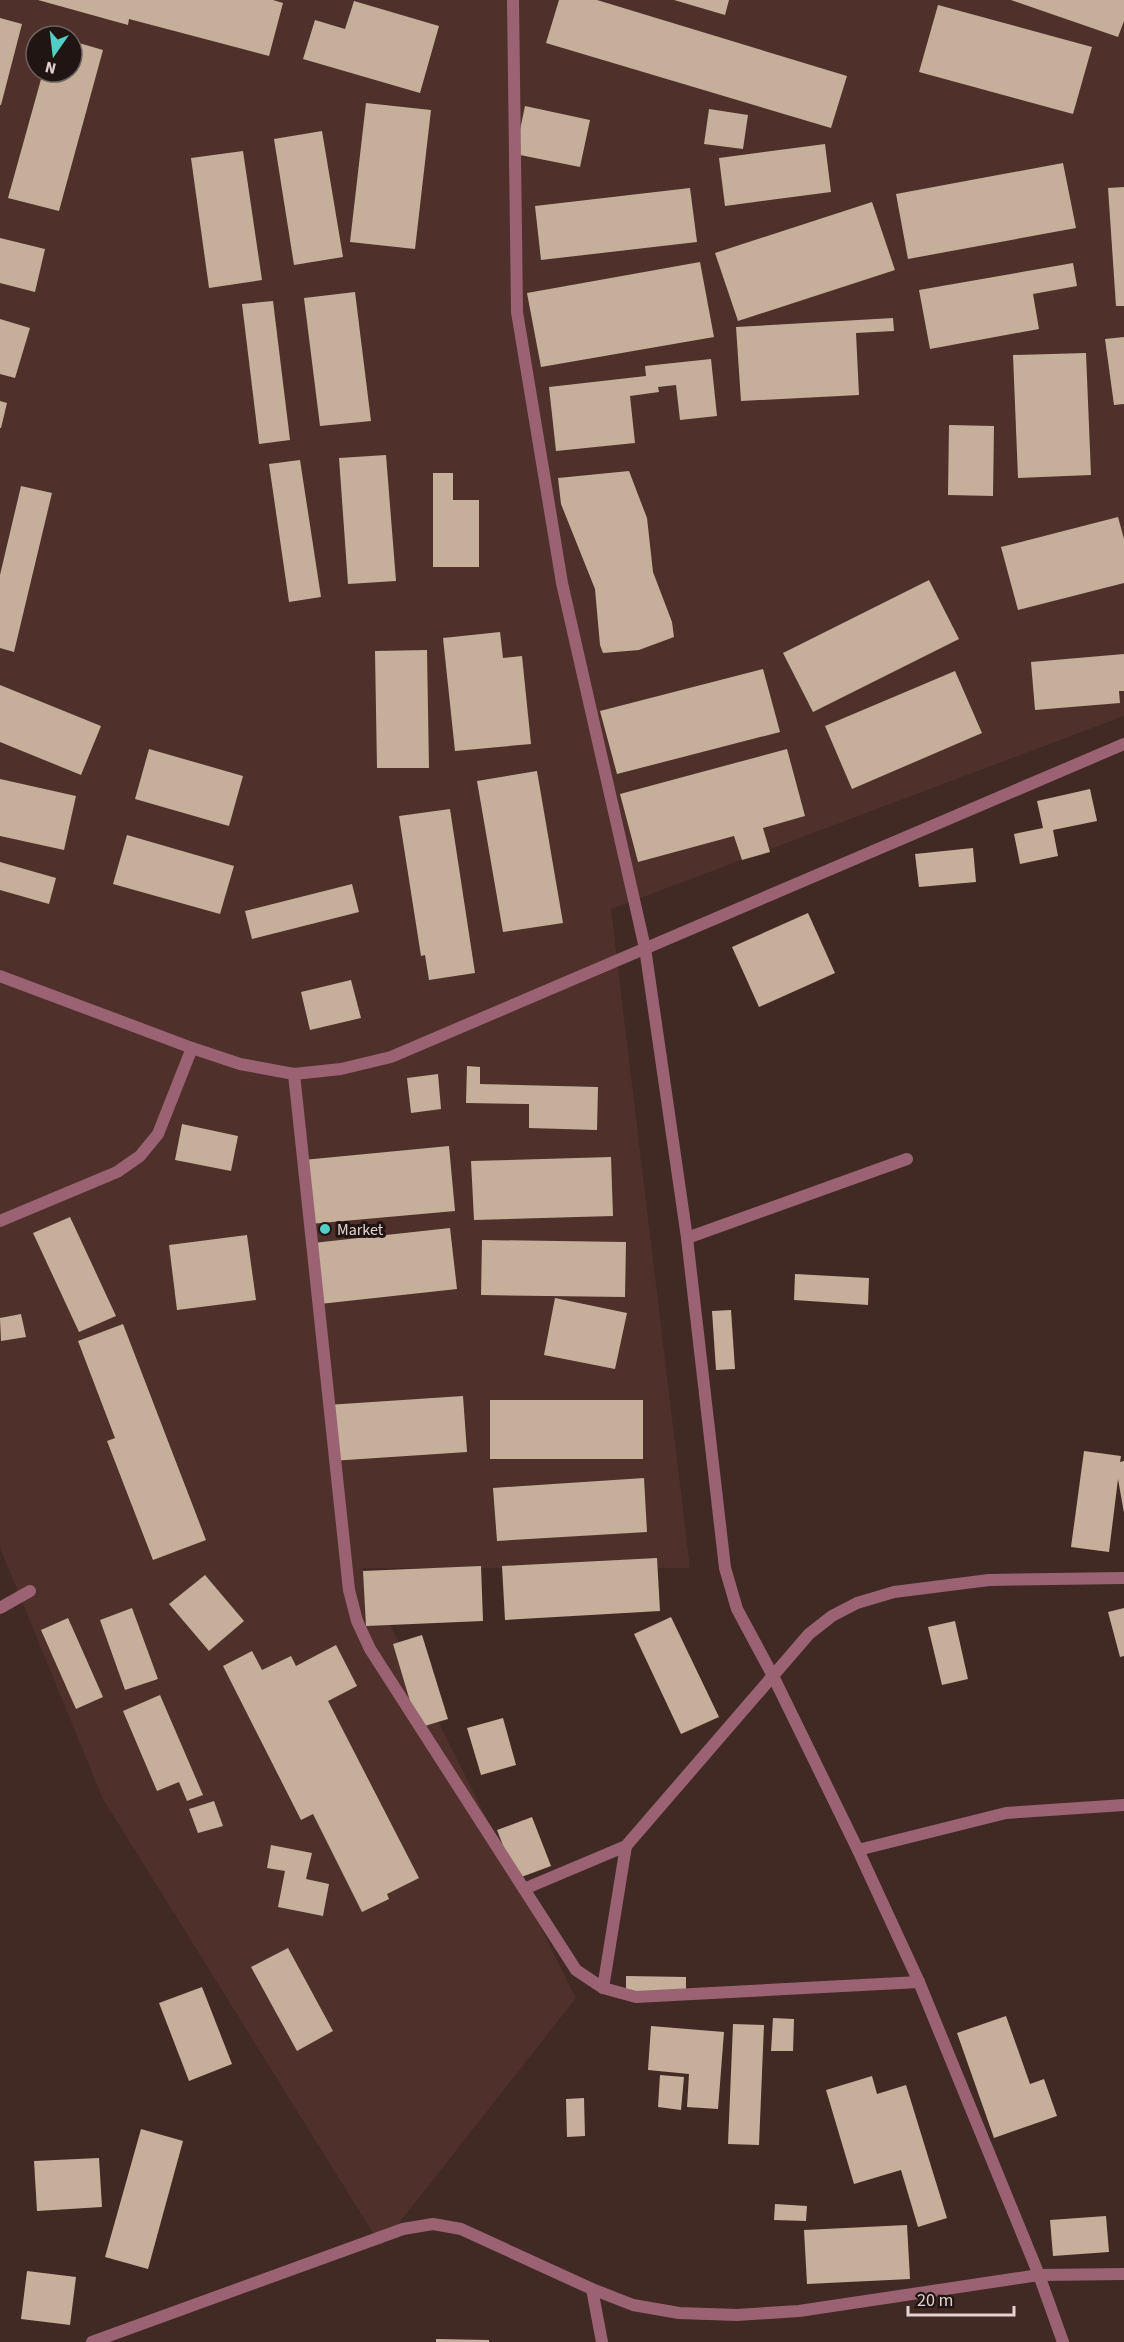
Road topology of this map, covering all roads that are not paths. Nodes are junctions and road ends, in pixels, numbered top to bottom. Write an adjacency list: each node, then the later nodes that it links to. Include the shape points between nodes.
1 (513, 0): 3 (street, via 517,312 562,583)
2 (1124, 744): 3 (street)
3 (645, 948): 6 (street, via 391,1057 340,1069); 9 (street)
4 (0, 976): 5 (street)
5 (192, 1048): 6 (street, via 240,1064); 8 (street, via 158,1134 140,1156 117,1172)
6 (294, 1074): 17 (street, via 350,1590 357,1621 370,1649)
7 (907, 1160): 9 (street)
8 (0, 1221)
9 (687, 1238): 13 (street, via 725,1568 737,1610)
10 (1124, 1578): 13 (street, via 989,1580 894,1592 857,1603 832,1616 808,1634)
11 (30, 1591): 12 (street)
12 (0, 1608)
13 (773, 1676): 15 (street); 16 (street)
14 (1124, 1804): 16 (street, via 1006,1813)
15 (626, 1846): 17 (street); 19 (street)
16 (858, 1850): 18 (street)
17 (524, 1889): 19 (street, via 576,1970)
18 (919, 1982): 19 (street, via 636,1997); 21 (street)
19 (603, 1988)
20 (1124, 2274): 21 (street)
21 (1039, 2275): 22 (street, via 799,2311 737,2315 679,2313 633,2305); 25 (street)
22 (592, 2289): 23 (street, via 492,2241 434,2224 403,2229); 24 (street)
23 (92, 2342)
24 (602, 2342)
25 (1063, 2342)

